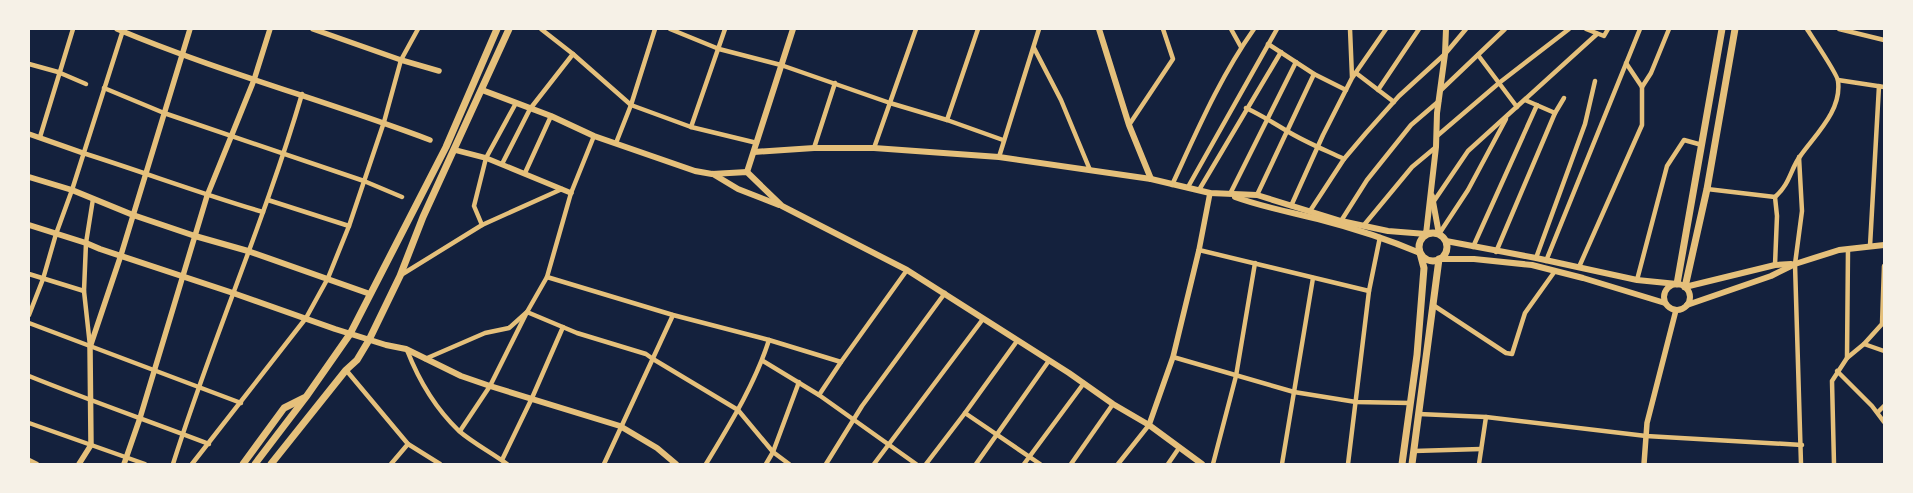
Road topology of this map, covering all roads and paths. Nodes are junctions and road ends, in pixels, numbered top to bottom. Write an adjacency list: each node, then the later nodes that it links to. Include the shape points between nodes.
1 (73, 29): 55 (street)
2 (121, 29): 45 (street); 67 (street)
3 (190, 29): 45 (street)
4 (270, 29): 59 (street)
5 (314, 29): 49 (street)
6 (418, 29): 49 (street)
7 (489, 29): 37 (street)
8 (509, 29): 68 (main road)
9 (541, 29): 46 (street)
10 (655, 29): 79 (street)
11 (670, 29): 43 (street)
12 (726, 29): 43 (street)
13 (793, 29): 53 (main road)
14 (916, 29): 78 (street)
15 (978, 29): 89 (street)
16 (1039, 29): 42 (street)
17 (1098, 29): 91 (main road)
18 (1163, 29): 91 (street, via 1173,59)
19 (1231, 29): 41 (street)
20 (1254, 29): 41 (street)
21 (1277, 29): 40 (street)
22 (1350, 29): 58 (street)
23 (1386, 29): 56 (street)
24 (1420, 29): 70 (street)
25 (1446, 29): 47 (main road)
26 (1466, 29): 47 (street)
27 (1506, 29): 48 (street)
28 (1568, 29): 63 (street)
29 (1586, 29): 38 (street)
30 (1608, 29): 38 (street, via 1604,36)
31 (1640, 29): 51 (street)
32 (1669, 29): 66 (street)
33 (1722, 29): 103 (main road)
34 (1734, 29): 128 (main road)
35 (1807, 29): 61 (street)
36 (1839, 29): 39 (street)
37 (497, 30): 192 (main road, via 446,147)
38 (1597, 34): 75 (street)
39 (1884, 40)
40 (1268, 44): 44 (street); 126 (street)
41 (1241, 47): 125 (street, via 1205,113)
42 (1034, 48): 100 (street); 117 (street, via 1061,100)
43 (719, 49): 53 (street); 92 (street)
44 (1281, 52): 50 (street); 82 (street)
45 (183, 53): 59 (street); 84 (street)
46 (573, 54): 79 (street); 83 (street)
47 (1445, 54): 71 (main road); 76 (street)
48 (1478, 55): 63 (street); 71 (street)
49 (402, 60): 54 (street); 90 (street)
50 (1296, 62): 57 (street); 88 (street)
51 (1626, 63): 66 (street); 170 (street)
52 (29, 64): 55 (street)
53 (781, 65): 62 (street); 102 (main road)
54 (439, 71)
55 (58, 72): 64 (street); 97 (street)
56 (1356, 73): 58 (street); 70 (street)
57 (1314, 74): 69 (street); 93 (street)
58 (1352, 78): 69 (street)
59 (254, 80): 72 (street); 98 (street)
60 (1595, 80): 168 (street, via 1585,124)
61 (1838, 80): 65 (street); 113 (street, via 1836,102 1828,119)
62 (835, 83): 78 (street); 106 (street)
63 (1499, 83): 81 (street); 96 (street)
64 (86, 84)
65 (1882, 86): 160 (street)
66 (1642, 87): 175 (street, via 1642,125)
67 (104, 88): 84 (street); 110 (street)
68 (482, 90): 77 (main road); 108 (main road)
69 (1346, 90): 104 (street)
70 (1378, 90): 76 (street)
71 (1441, 90): 74 (main road)
72 (302, 94): 90 (street); 111 (street)
73 (1564, 98): 85 (street)
74 (1440, 100): 96 (main road); 147 (street, via 1411,125 1366,180)
75 (1525, 100): 80 (street); 81 (street)
76 (1394, 102): 115 (street)
77 (516, 103): 83 (main road); 114 (street)
78 (890, 103): 89 (street); 107 (street)
79 (631, 105): 92 (street); 101 (street)
80 (1536, 105): 85 (street); 161 (street)
81 (1517, 107): 86 (street)
82 (1246, 108): 88 (street); 130 (street)
83 (530, 109): 87 (main road); 116 (street)
84 (164, 113): 98 (street); 119 (street)
85 (1556, 113): 165 (street)
86 (1509, 115): 141 (street, via 1468,151); 154 (street, via 1468,190)
87 (551, 116): 95 (main road); 120 (street)
88 (1268, 118): 93 (street); 134 (street)
89 (947, 120): 100 (street)
90 (384, 122): 99 (street); 124 (street)
91 (1129, 125): 123 (main road)
92 (691, 127): 102 (street)
93 (1287, 131): 104 (street); 135 (street)
94 (29, 134): 97 (street)
95 (594, 136): 101 (main road); 132 (street)
96 (1437, 136): 105 (main road)
97 (40, 137): 110 (street)
98 (231, 137): 111 (street); 136 (street)
99 (430, 140)
100 (1003, 140): 112 (street)
101 (616, 143): 121 (main road)
102 (757, 143): 109 (main road)
103 (1702, 146): 185 (street, via 1684,140 1667,166); 186 (main road)
104 (1318, 147): 115 (street); 143 (street)
105 (1436, 147): 131 (main road); 150 (street, via 1412,166)
106 (814, 148): 107 (main road); 109 (main road)
107 (874, 148): 112 (main road)
108 (455, 150): 114 (street); 180 (main road, via 423,217)
109 (754, 152): 118 (main road)
110 (83, 153): 119 (street); 129 (street)
111 (285, 154): 124 (street); 140 (street)
112 (999, 157): 117 (main road)
113 (1799, 157): 138 (street, via 1785,188); 172 (street, via 1802,211)
114 (486, 158): 116 (street); 149 (street, via 474,206)
115 (1344, 159): 144 (street)
116 (502, 164): 120 (street)
117 (1090, 170): 123 (main road)
118 (748, 172): 121 (main road); 142 (main road)
119 (146, 173): 136 (street); 146 (street)
120 (525, 173): 127 (street)
121 (712, 174): 142 (main road, via 738,189)
122 (29, 176): 129 (main road)
123 (1151, 179): 125 (main road)
124 (364, 181): 137 (street); 151 (street)
125 (1172, 185): 126 (main road)
126 (1188, 187): 130 (main road)
127 (562, 189): 132 (street); 149 (street)
128 (1707, 189): 138 (street); 187 (main road)
129 (72, 190): 139 (main road); 152 (street)
130 (1199, 190): 133 (main road)
131 (1431, 190): 141 (main road); 153 (main road)
132 (571, 193): 181 (street)
133 (1210, 193): 134 (main road); 163 (street)
134 (1230, 194): 135 (main road); 156 (main road, via 1248,202)
135 (1257, 195): 143 (main road)
136 (207, 196): 145 (street); 155 (street)
137 (402, 197)
138 (1775, 197): 173 (street)
139 (93, 199): 146 (main road); 158 (street)
140 (268, 200): 145 (street); 151 (street)
141 (1434, 201): 154 (main road)
142 (782, 206): 176 (main road)
143 (1291, 206): 144 (main road)
144 (1310, 211): 147 (main road)
145 (262, 212): 164 (street)
146 (133, 215): 155 (main road); 167 (street)
147 (1341, 221): 150 (main road)
148 (29, 225): 152 (main road)
149 (482, 225): 180 (street)
150 (1364, 225): 153 (main road)
151 (349, 226): 182 (street)
152 (56, 234): 158 (main road); 184 (street)
153 (1426, 234): 154 (main road); 166 (main road, via 1420,241)
154 (1439, 234): 157 (main road)
155 (195, 236): 164 (main road); 179 (street)
156 (1380, 237): 166 (main road); 189 (street)
157 (1446, 241): 161 (main road); 169 (main road, via 1445,253)
158 (86, 243): 167 (main road); 188 (street)
159 (1884, 245): 160 (main road)
160 (1870, 246): 162 (main road)
161 (1473, 247): 165 (main road)
162 (1848, 249): 172 (main road); 213 (street)
163 (1199, 250): 171 (street); 212 (street)
164 (248, 251): 182 (main road); 190 (street)
165 (1496, 252): 168 (main road)
166 (1420, 253): 169 (main road, via 1427,260); 235 (main road, via 1424,268)
167 (121, 256): 179 (main road); 209 (street)
168 (1536, 258): 170 (main road)
169 (1440, 259): 177 (main road, via 1532,265); 194 (main road)
170 (1546, 261): 175 (main road)
171 (1255, 263): 183 (street); 223 (street)
172 (1795, 264): 173 (main road); 195 (main road, via 1771,276); 256 (street)
173 (1775, 265): 187 (main road)
174 (1884, 266): 208 (street, via 1882,324)
175 (1579, 267): 185 (main road)
176 (907, 270): 191 (main road); 217 (street)
177 (1555, 272): 193 (main road); 194 (street, via 1524,313 1512,354 1506,354)
178 (29, 274): 184 (street)
179 (182, 276): 190 (main road); 219 (street)
180 (400, 276): 205 (main road)
181 (547, 277): 197 (street); 199 (street)
182 (328, 278): 192 (main road); 200 (street)
183 (1313, 278): 189 (street); 228 (street)
184 (43, 279): 188 (street); 198 (street)
185 (1637, 280): 186 (main road)
186 (1676, 284): 187 (main road); 193 (main road, via 1666,290)
187 (1685, 287): 195 (main road, via 1690,298)
188 (84, 290): 209 (street)
189 (1368, 291): 233 (street)
190 (233, 293): 200 (main road); 227 (street)
191 (945, 293): 201 (main road); 244 (street)
192 (370, 294): 204 (main road)
193 (1665, 303): 196 (main road)
194 (1433, 305): 241 (main road)
195 (1687, 305): 196 (main road)
196 (1676, 310): 252 (street)
197 (527, 312): 203 (street); 214 (street, via 508,328 485,333); 226 (street)
198 (29, 315)
199 (673, 315): 206 (street); 215 (street)
200 (306, 318): 204 (main road); 234 (street)
201 (983, 320): 207 (main road); 257 (street)
202 (29, 322): 209 (street)
203 (562, 326): 215 (street); 231 (street)
204 (350, 334): 205 (main road); 230 (main road)
205 (369, 340): 210 (main road); 220 (main road, via 357,360)
206 (769, 340): 216 (street); 217 (street)
207 (1017, 341): 218 (main road); 240 (street)
208 (1864, 344): 211 (street); 213 (street)
209 (90, 347): 219 (street); 232 (street)
210 (406, 349): 214 (main road); 249 (street, via 430,398)
211 (1884, 351)
212 (1173, 358): 223 (street); 247 (street)
213 (1847, 358): 221 (street)
214 (425, 359): 226 (main road)
215 (653, 359): 238 (street); 248 (street)
216 (762, 361): 224 (street); 238 (street)
217 (841, 362): 229 (street)
218 (1048, 362): 225 (main road); 251 (street)
219 (153, 370): 227 (street); 243 (street)
220 (346, 370): 254 (street); 273 (main road)
221 (1837, 371): 239 (street); 301 (street, via 1832,381)
222 (29, 376): 232 (street)
223 (1236, 376): 228 (street); 293 (street)
224 (799, 382): 229 (street); 261 (street)
225 (1084, 384): 236 (main road); 262 (street)
226 (490, 386): 231 (main road); 249 (street)
227 (200, 387): 234 (street); 250 (street)
228 (1294, 392): 233 (street); 294 (street)
229 (819, 395): 244 (street)
230 (306, 397): 271 (main road, via 284,408); 272 (main road)
231 (532, 398): 248 (main road); 264 (street)
232 (92, 402): 243 (street); 255 (street)
233 (1356, 402): 235 (street); 295 (street)
234 (241, 403): 253 (street)
235 (1410, 403): 296 (main road)
236 (1112, 404): 247 (main road); 289 (street)
237 (1884, 406): 239 (street)
238 (738, 410): 261 (street); 279 (street)
239 (1878, 412): 245 (street)
240 (966, 413): 251 (street); 285 (street)
241 (1419, 414): 242 (street); 260 (main road)
242 (1486, 417): 252 (street); 259 (street)
243 (140, 418): 250 (street); 265 (street)
244 (853, 421): 257 (street); 282 (street)
245 (1884, 422)
246 (29, 423): 255 (street)
247 (1150, 425): 258 (main road); 290 (street)
248 (620, 426): 277 (street); 278 (main road)
249 (460, 431): 264 (street)
250 (183, 434): 253 (street); 269 (street)
251 (997, 435): 262 (street); 286 (street)
252 (1646, 436): 256 (street); 299 (street)
253 (209, 444): 270 (street)
254 (408, 444): 274 (street); 275 (street)
255 (91, 445): 265 (street); 267 (street)
256 (1802, 445): 300 (street)
257 (888, 446): 283 (street); 284 (street)
258 (1179, 448): 291 (street); 292 (main road)
259 (1480, 450): 260 (street); 298 (street)
260 (1414, 451): 297 (main road)
261 (773, 452): 280 (street); 281 (street)
262 (1030, 457): 287 (street); 288 (street)
263 (29, 460): 266 (street)
264 (502, 460): 276 (street)
265 (125, 462): 268 (street)
266 (37, 464)
267 (79, 464)
268 (145, 464)
269 (174, 464)
270 (192, 464)
271 (243, 464)
272 (255, 464)
273 (270, 464)
274 (391, 464)
275 (440, 464)
276 (507, 464)
277 (604, 464)
278 (676, 464)
279 (706, 464)
280 (766, 464)
281 (788, 464)
282 (826, 464)
283 (874, 464)
284 (916, 464)
285 (926, 464)
286 (976, 464)
287 (1024, 464)
288 (1040, 464)
289 (1071, 464)
290 (1118, 464)
291 (1168, 464)
292 (1202, 464)
293 (1214, 464)
294 (1282, 464)
295 (1348, 464)
296 (1402, 464)
297 (1412, 464)
298 (1479, 464)
299 (1644, 464)
300 (1801, 464)
301 (1834, 464)

